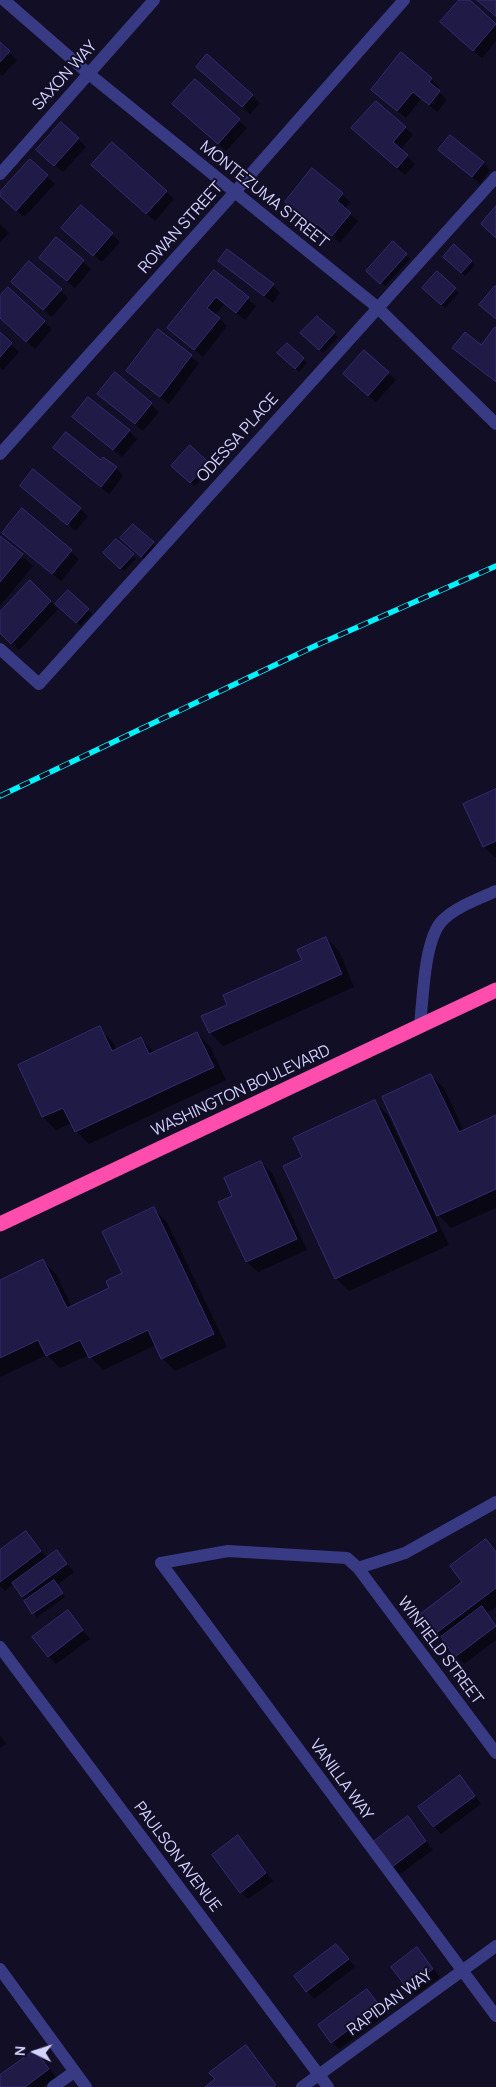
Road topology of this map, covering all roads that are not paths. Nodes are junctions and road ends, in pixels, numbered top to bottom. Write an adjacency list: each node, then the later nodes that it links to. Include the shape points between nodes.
1 (4, 0): 4 (street, MONTEZUMA STREET)
2 (154, 0): 4 (street, SAXON WAY)
3 (404, 0): 7 (street, ROWAN STREET)
4 (89, 74): 5 (street, SAXON WAY); 7 (street, MONTEZUMA STREET)
5 (0, 174)
6 (496, 177): 8 (street, ODESSA PLACE)
7 (234, 193): 8 (street, MONTEZUMA STREET); 10 (street, ROWAN STREET)
8 (377, 307): 9 (street, MONTEZUMA STREET); 11 (street, ODESSA PLACE, via 39,684)
9 (496, 424)
10 (0, 454)
11 (0, 649)
12 (496, 891): 14 (street, via 442,921 429,944)
13 (496, 990): 14 (highway, WASHINGTON BOULEVARD)
14 (420, 1026): 15 (highway, WASHINGTON BOULEVARD)
15 (0, 1224)
16 (496, 1502): 17 (street, via 405,1553)
17 (358, 1568): 19 (street, WINFIELD STREET); 22 (street, VANILLA WAY, via 347,1558 228,1551 161,1563)
18 (0, 1647): 25 (street, PAULSON AVENUE)
19 (496, 1753)
20 (496, 1946): 22 (street, RAPIDAN WAY)
21 (0, 1969): 24 (street)
22 (462, 1971): 23 (street, VANILLA WAY); 25 (street, RAPIDAN WAY)
23 (496, 2016)
24 (74, 2072): 26 (street); 27 (street)
25 (318, 2075): 28 (street, RAPIDAN WAY); 29 (street, PAULSON AVENUE)
26 (53, 2087)
27 (86, 2087)
28 (302, 2087)
29 (328, 2087)

